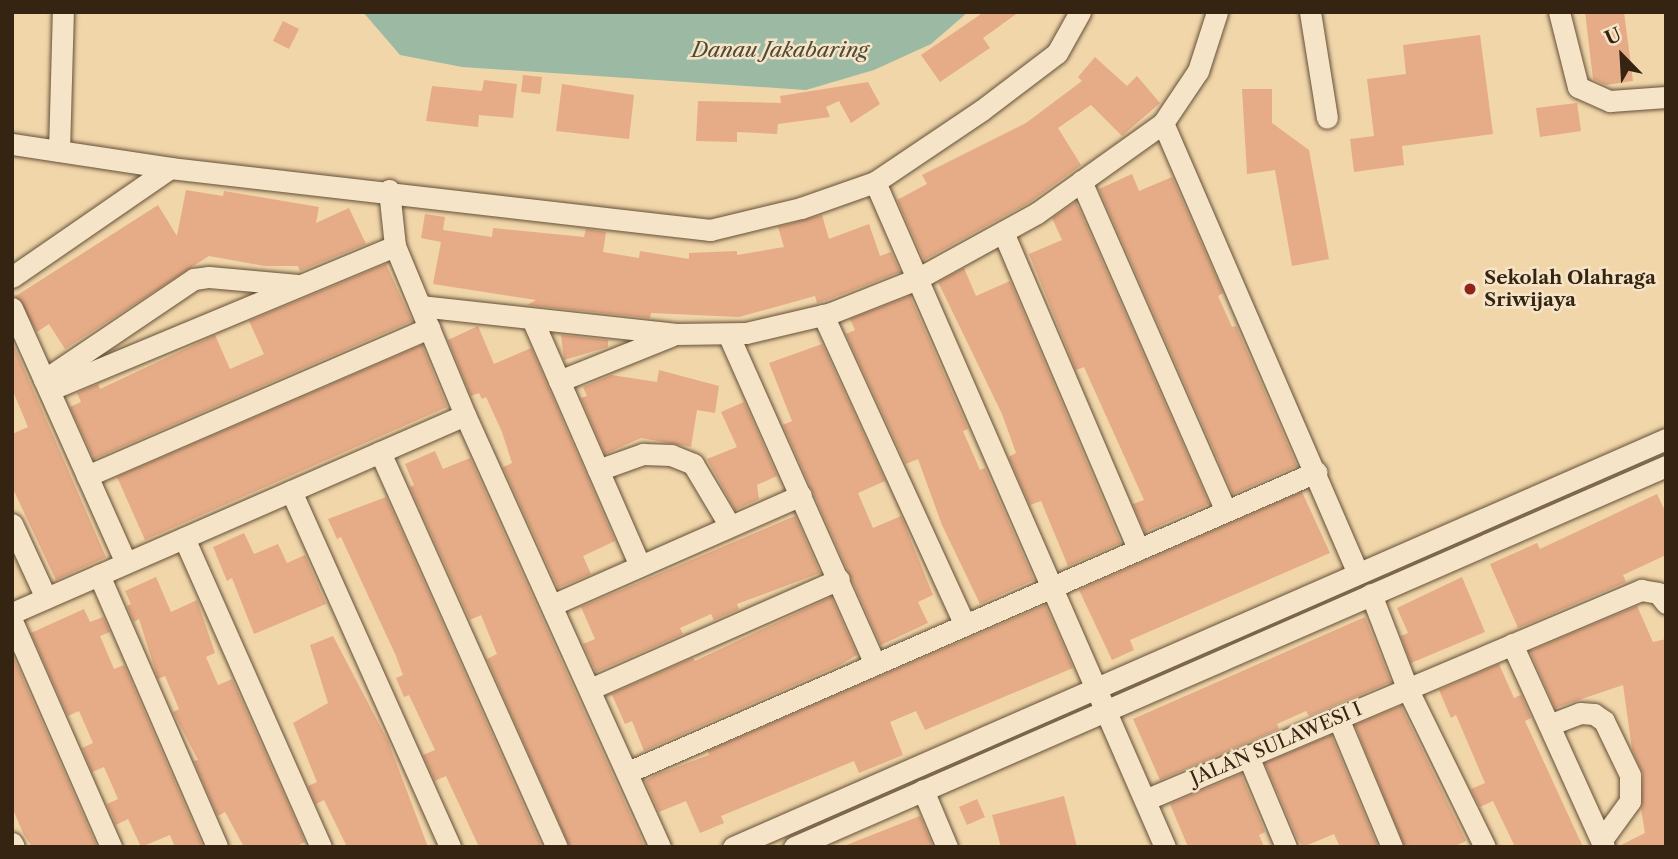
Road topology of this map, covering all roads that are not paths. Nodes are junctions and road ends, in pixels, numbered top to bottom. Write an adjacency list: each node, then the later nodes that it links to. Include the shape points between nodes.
1 (63, 12): 10 (street)
2 (1080, 12): 13 (street, via 1057,52 982,110)
3 (1217, 12): 8 (street, via 1198,71)
4 (1310, 12): 7 (street)
5 (1559, 12): 6 (street, via 1578,87 1611,101)
6 (1666, 97)
7 (1327, 118)
8 (1163, 123): 12 (street); 34 (street)
9 (12, 144): 10 (street)
10 (59, 151): 11 (street)
11 (170, 168): 14 (street); 17 (street)
12 (1081, 181): 15 (street); 38 (street)
13 (875, 182): 14 (street, via 801,208 710,230); 18 (street)
14 (389, 190): 16 (street)
15 (1003, 232): 18 (street); 42 (street)
16 (395, 246): 19 (street); 20 (street)
17 (12, 276)
18 (917, 279): 22 (street); 48 (street)
19 (303, 285): 28 (street); 28 (street, via 209,276 194,279)
20 (420, 306): 23 (street); 24 (street)
21 (12, 308): 28 (street)
22 (822, 315): 26 (street); 55 (street)
23 (533, 321): 25 (street); 27 (street)
24 (429, 328): 29 (street); 35 (street)
25 (676, 334): 26 (street); 27 (street)
26 (728, 334): 37 (street)
27 (559, 381): 33 (street)
28 (47, 385): 35 (street)
29 (465, 415): 31 (street); 52 (street)
30 (1666, 439): 45 (street)
31 (380, 452): 36 (street); 73 (street)
32 (1666, 466): 49 (street)
33 (598, 470): 40 (street, via 643,454 671,455 693,464); 44 (street)
34 (1316, 472): 38 (street); 45 (street)
35 (87, 476): 43 (street)
36 (291, 491): 41 (street); 72 (street)
37 (800, 495): 40 (street); 47 (street)
38 (1226, 511): 42 (street)
39 (12, 524): 50 (street)
40 (730, 526): 44 (street)
41 (184, 538): 43 (street); 71 (street)
42 (1138, 549): 48 (street)
43 (126, 563): 46 (street)
44 (640, 566): 52 (street)
45 (1358, 573): 60 (street)
46 (99, 575): 50 (street); 70 (street)
47 (839, 579): 57 (street); 59 (street)
48 (1051, 586): 55 (street); 60 (street)
49 (1371, 594): 58 (street); 61 (street)
50 (46, 598): 53 (street)
51 (1666, 603): 56 (street, JALAN SULAWESI I, via 1658,593 1641,590)
52 (552, 606): 59 (street)
53 (12, 613)
54 (12, 621): 69 (street)
55 (965, 625): 57 (street)
56 (1512, 644): 58 (street, JALAN SULAWESI I); 63 (street)
57 (875, 664): 65 (street)
58 (1407, 688): 62 (street, JALAN SULAWESI I); 81 (street)
59 (590, 689): 65 (street)
60 (1094, 690): 61 (street); 75 (street)
61 (1107, 712): 66 (street); 67 (street)
62 (1338, 718): 64 (street, JALAN SULAWESI I); 80 (street)
63 (1549, 725): 68 (street); 68 (street, via 1580,713 1594,714 1604,721 1630,775 1630,801)
64 (1248, 756): 67 (street, JALAN SULAWESI I); 79 (street)
65 (628, 772): 74 (street)
66 (923, 790): 76 (street); 77 (street)
67 (1145, 800): 78 (street)
68 (1603, 844)
69 (111, 847)
70 (217, 847)
71 (321, 847)
72 (450, 847)
73 (557, 847)
74 (660, 847)
75 (733, 847)
76 (794, 847)
77 (947, 847)
78 (1165, 847)
79 (1286, 847)
80 (1392, 847)
81 (1485, 847)

